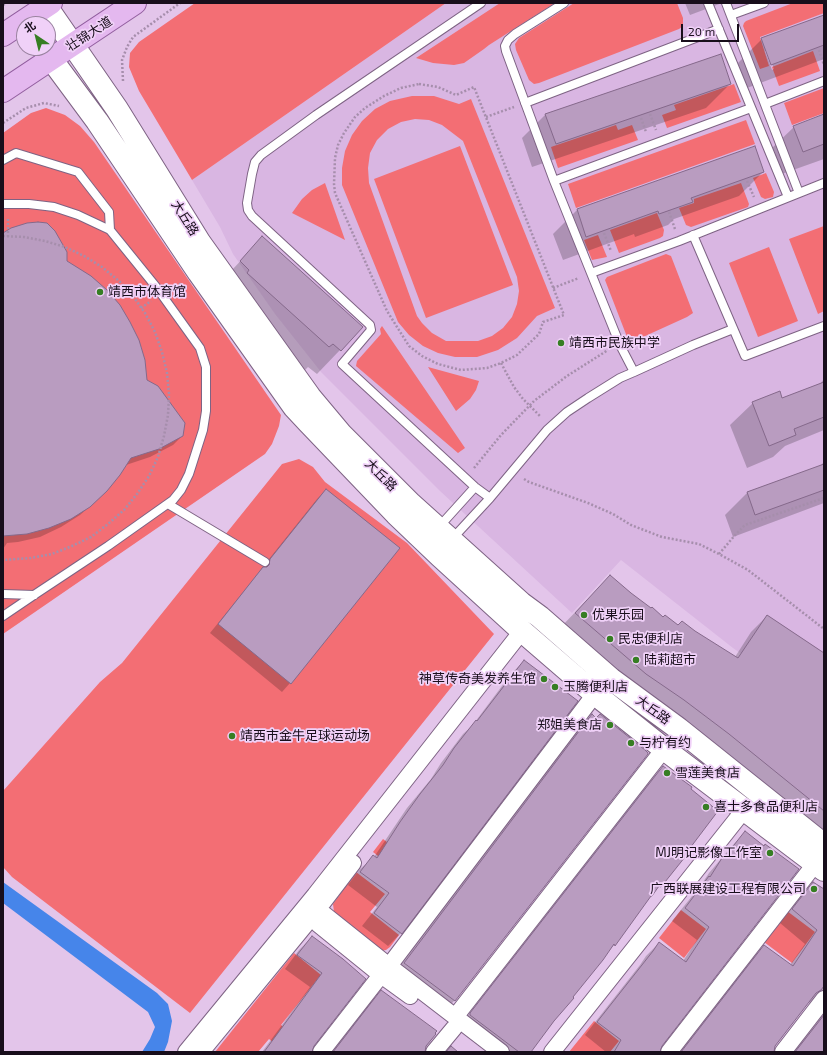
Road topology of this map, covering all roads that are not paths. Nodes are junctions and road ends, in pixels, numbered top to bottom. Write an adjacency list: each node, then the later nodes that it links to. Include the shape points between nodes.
1 (135, 3): 13 (main road, 壮锦大道)
2 (481, 3): 34 (lane, via 261,155 255,162 247,203 252,216 370,325 371,330 342,364)
3 (564, 3): 19 (lane, via 508,40 505,46)
4 (708, 3): 11 (lane)
5 (726, 3): 8 (lane)
6 (764, 3): 8 (lane)
7 (49, 4): 9 (main road); 13 (main road, 大丘路)
8 (731, 15): 20 (lane)
9 (33, 16)
10 (16, 28): 12 (main road)
11 (719, 29): 19 (lane); 21 (lane)
12 (3, 35)
13 (73, 45): 14 (main road, 壮锦大道); 37 (main road, 大丘路, via 117,108 200,243 310,397 341,434)
14 (56, 50)
15 (43, 56): 18 (main road, 壮锦大道)
16 (48, 56): 42 (main road, 大丘路, via 97,121 199,273 294,407 396,514)
17 (824, 81): 20 (lane)
18 (3, 91)
19 (524, 103): 23 (lane)
20 (765, 104): 25 (lane)
21 (751, 108): 23 (lane); 26 (lane)
22 (3, 160): 28 (lane, via 16,153 78,172 109,212)
23 (554, 181): 30 (lane)
24 (824, 183): 25 (lane)
25 (799, 193): 26 (lane)
26 (788, 197): 29 (lane)
27 (6, 204): 28 (lane, via 54,207)
28 (110, 230): 36 (lane, via 158,288 200,348 206,367 206,411 203,430 189,474 181,490)
29 (693, 235): 30 (lane); 32 (lane)
30 (591, 273): 33 (lane, via 620,345)
31 (824, 326): 32 (lane, via 745,356)
32 (733, 329): 33 (lane)
33 (634, 372): 35 (lane, via 620,378 567,412 547,430)
34 (475, 487): 35 (lane); 37 (lane)
35 (490, 498): 37 (lane)
36 (168, 504): 38 (lane); 40 (lane)
37 (445, 534): 46 (main road, 大丘路, via 611,679 679,729)
38 (265, 562)
39 (3, 594): 40 (lane)
40 (34, 595): 41 (lane)
41 (3, 616)
42 (526, 634): 43 (main road, 大丘路); 47 (street)
43 (595, 694): 44 (main road, 大丘路); 48 (street)
44 (664, 749): 45 (main road, 大丘路); 50 (street)
45 (744, 810): 46 (main road, 大丘路); 57 (street)
46 (821, 860): 58 (street)
47 (309, 910): 48 (street); 51 (street); 52 (street)
48 (385, 971): 50 (street); 53 (street)
49 (824, 999): 59 (street)
50 (455, 1023): 54 (street); 55 (street); 56 (street)
51 (186, 1052)
52 (201, 1052)
53 (321, 1052)
54 (434, 1052)
55 (487, 1052)
56 (501, 1052)
57 (552, 1052)
58 (669, 1052)
59 (783, 1052)

